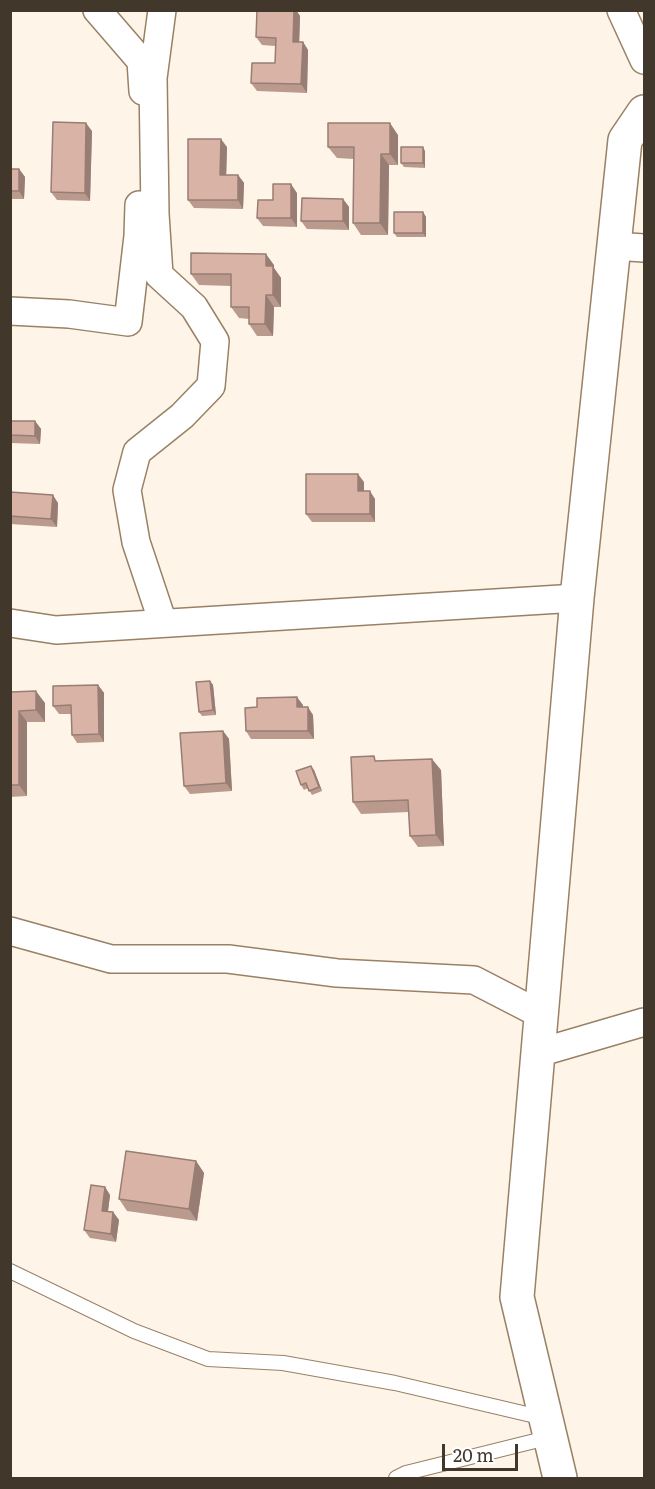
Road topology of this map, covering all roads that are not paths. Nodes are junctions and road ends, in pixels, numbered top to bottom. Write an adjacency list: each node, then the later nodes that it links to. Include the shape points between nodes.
1 (97, 10): 7 (street, via 141,61 144,104 138,236 128,322)
2 (162, 10): 10 (street, via 153,78 154,214 159,275 194,307 215,340 211,386 182,416 137,452 127,490 136,543)
3 (621, 10): 4 (street)
4 (645, 60)
5 (645, 111): 6 (street, via 625,140)
6 (629, 247): 8 (street)
7 (10, 311)
8 (577, 598): 10 (street); 12 (street)
9 (10, 623): 10 (street, via 56,630)
10 (163, 623)
11 (10, 931): 12 (street, via 111,959 228,958 337,973 474,980)
12 (540, 1014): 14 (street)
13 (645, 1022): 14 (street)
14 (538, 1053): 16 (street, via 517,1297)
15 (10, 1270): 16 (lane, via 134,1331 208,1359 283,1363 395,1383)
16 (548, 1428): 17 (lane); 18 (street)
17 (396, 1479)
18 (560, 1479)

